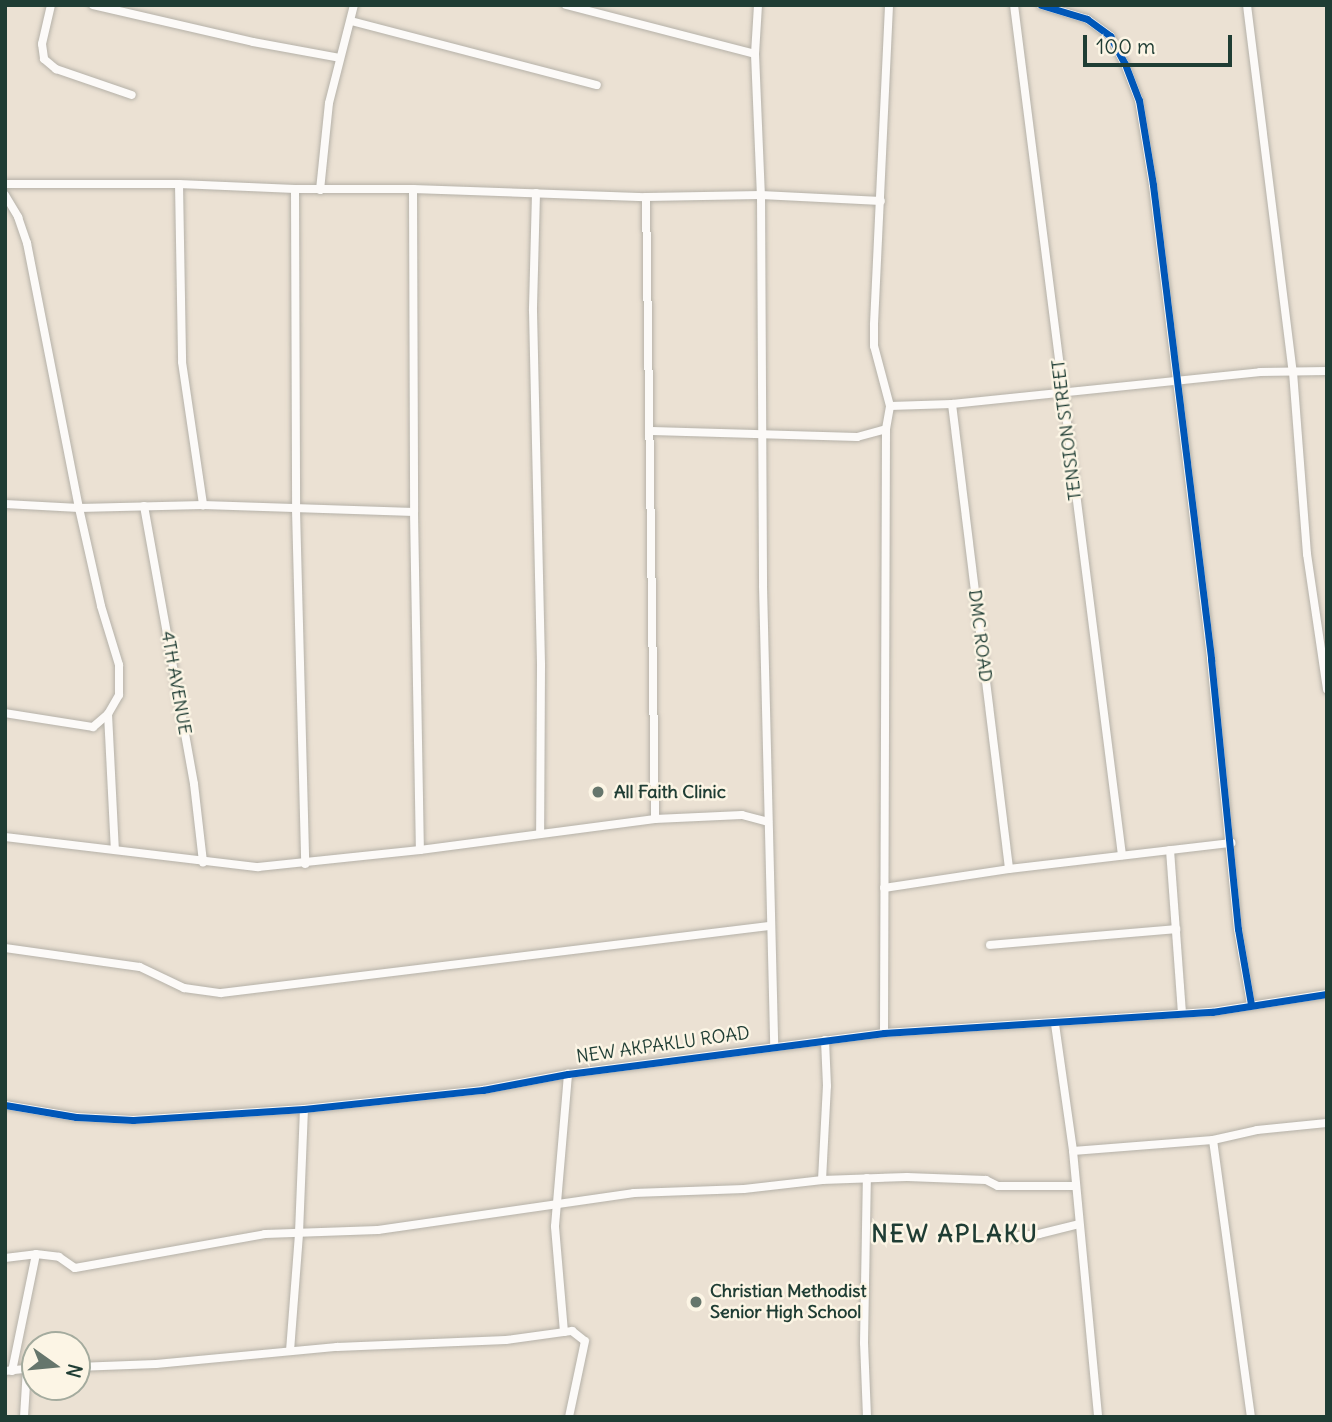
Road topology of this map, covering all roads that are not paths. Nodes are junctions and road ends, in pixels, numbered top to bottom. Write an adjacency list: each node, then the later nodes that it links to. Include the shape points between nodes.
1 (51, 5): 14 (street, via 42,44 44,59 57,69)
2 (93, 5): 12 (street, via 253,43)
3 (354, 5): 10 (street)
4 (566, 5): 11 (street)
5 (758, 5): 11 (street)
6 (889, 5): 24 (street)
7 (1014, 5): 28 (street, TENSION STREET)
8 (1041, 5): 27 (street, via 1087,19 1110,36 1139,100)
9 (1247, 5): 26 (street)
10 (351, 21): 12 (street); 13 (street)
11 (755, 54): 22 (street)
12 (340, 58): 18 (street, via 329,103)
13 (597, 85)
14 (132, 95)
15 (5, 184): 16 (street)
16 (179, 184): 17 (street); 35 (street, via 182,362)
17 (295, 190): 18 (street); 38 (street)
18 (320, 190): 19 (street)
19 (413, 190): 20 (street); 39 (street)
20 (536, 192): 23 (street); 45 (street, via 533,311)
21 (5, 195): 37 (street, via 27,243)
22 (761, 195): 23 (street); 24 (street); 33 (street)
23 (646, 197): 32 (street)
24 (881, 201): 30 (street, via 874,346)
25 (1327, 371): 26 (street)
26 (1293, 372): 27 (street); 40 (street, via 1307,554)
27 (1177, 381): 28 (street); 47 (street)
28 (1063, 390): 29 (street); 51 (street, TENSION STREET)
29 (952, 404): 30 (street); 54 (street, DMC ROAD)
30 (890, 406): 31 (street)
31 (886, 429): 33 (street, via 857,437); 55 (street)
32 (652, 432): 33 (street); 43 (street)
33 (761, 433): 44 (street)
34 (5, 504): 37 (street)
35 (203, 505): 36 (street); 38 (street)
36 (144, 506): 37 (street); 52 (street, 4TH AVENUE, via 194,784)
37 (79, 508): 42 (street, via 119,665 119,695)
38 (296, 510): 39 (street); 53 (street)
39 (414, 512): 49 (street)
40 (1327, 690)
41 (5, 713): 42 (street, via 93,727)
42 (108, 714): 48 (street)
43 (654, 819): 44 (street, via 742,815); 45 (street)
44 (768, 822): 56 (street)
45 (540, 833): 49 (street)
46 (5, 836): 48 (street)
47 (1231, 843): 50 (street); 61 (street, via 1238,929)
48 (115, 850): 52 (street)
49 (420, 850): 53 (street)
50 (1170, 850): 51 (street); 57 (street)
51 (1122, 855): 54 (street)
52 (203, 862): 53 (street, via 258,867)
53 (305, 864)
54 (1009, 869): 55 (street)
55 (884, 888): 64 (street)
56 (769, 926): 59 (street, via 221,993 184,988 140,967); 66 (street)
57 (1176, 929): 58 (street); 62 (street)
58 (990, 945)
59 (5, 948)
60 (1327, 994): 61 (street, NEW AKPAKLU ROAD)
61 (1251, 1004): 62 (street, NEW AKPAKLU ROAD)
62 (1182, 1014): 63 (street, NEW AKPAKLU ROAD)
63 (1055, 1024): 64 (street, NEW AKPAKLU ROAD); 72 (street)
64 (884, 1033): 65 (street, NEW AKPAKLU ROAD)
65 (825, 1040): 66 (street, NEW AKPAKLU ROAD); 74 (street)
66 (774, 1046): 67 (street, NEW AKPAKLU ROAD)
67 (568, 1074): 69 (street, NEW AKPAKLU ROAD, via 483,1090); 76 (street)
68 (5, 1105): 69 (street, NEW AKPAKLU ROAD, via 133,1120)
69 (304, 1109): 78 (street)
70 (1327, 1123): 71 (street)
71 (1213, 1140): 72 (street); 89 (street)
72 (1073, 1151): 75 (street)
73 (867, 1178): 74 (street); 75 (street); 87 (street)
74 (822, 1180): 76 (street, via 744,1189 634,1193)
75 (1075, 1186): 77 (street)
76 (559, 1205): 78 (street, via 427,1225); 82 (street, via 555,1226)
77 (1079, 1224): 79 (street); 88 (street)
78 (299, 1233): 80 (street, via 265,1234 75,1268 59,1257); 83 (street)
79 (1007, 1237)
80 (36, 1254): 81 (street); 85 (street)
81 (5, 1258)
82 (564, 1332): 83 (street, via 506,1340); 86 (street, via 572,1331 585,1341)
83 (290, 1351): 84 (street)
84 (91, 1366)
85 (9, 1371)
86 (569, 1417)
87 (867, 1417)
88 (1098, 1417)
89 (1251, 1417)

